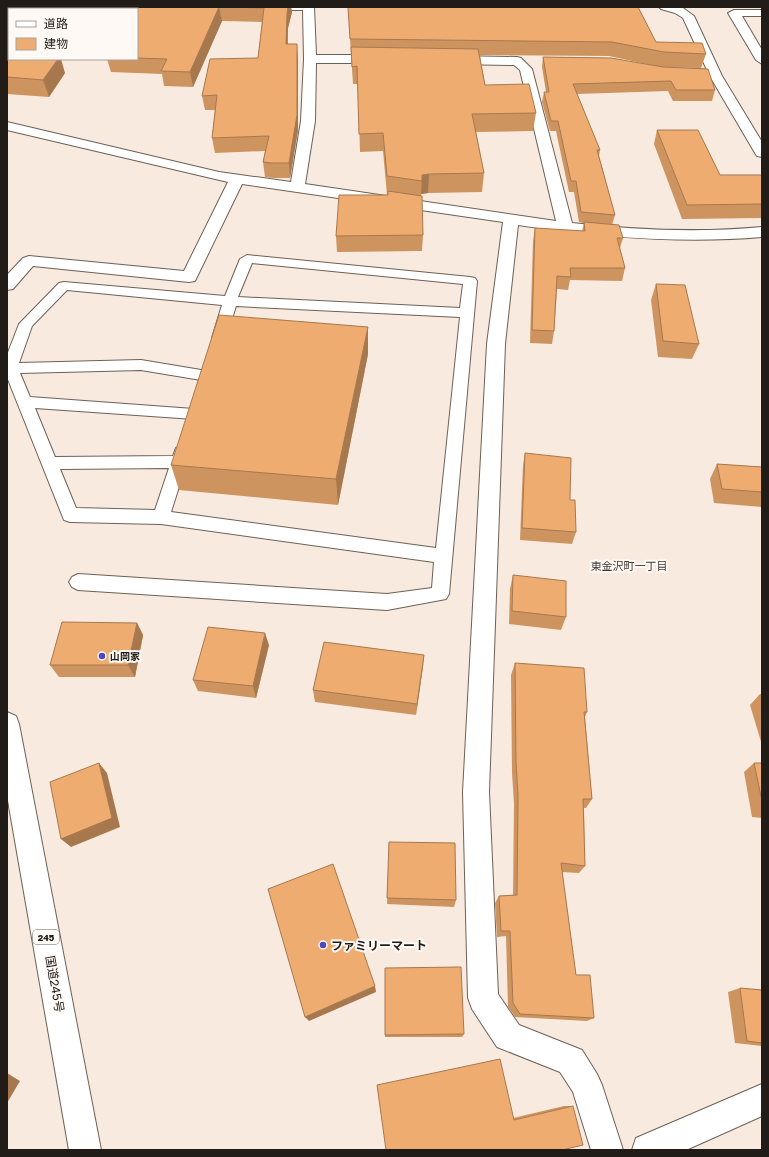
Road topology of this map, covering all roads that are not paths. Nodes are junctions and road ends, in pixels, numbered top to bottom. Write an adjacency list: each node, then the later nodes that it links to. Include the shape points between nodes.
1 (244, 7): 2 (main road)
2 (308, 7): 3 (main road); 7 (main road)
3 (311, 7)
4 (665, 7): 13 (main road, via 679,10 688,16)
5 (762, 13): 9 (main road, via 734,13)
6 (393, 59): 7 (main road)
7 (310, 60): 17 (main road, via 308,121)
8 (439, 60): 10 (main road)
9 (762, 60)
10 (517, 61): 11 (main road); 19 (main road, via 526,69)
11 (538, 61)
12 (668, 73): 13 (main road)
13 (715, 74): 15 (main road)
14 (7, 126): 16 (main road)
15 (762, 154)
16 (237, 179): 17 (main road); 21 (main road, via 189,277 29,261)
17 (297, 188): 18 (main road)
18 (511, 219): 19 (main road); 35 (main road, via 496,344 476,792 483,998 508,1036 571,1062 586,1085)
19 (565, 227): 20 (main road, via 610,232 724,235)
20 (762, 232)
21 (7, 285)
22 (230, 302): 23 (lane); 23 (lane, via 247,259 470,281); 24 (lane, via 64,286 26,324); 25 (lane)
23 (468, 313): 30 (lane)
24 (8, 367): 25 (lane, via 141,365); 26 (lane)
25 (201, 395): 26 (lane); 27 (lane)
26 (24, 402): 28 (lane)
27 (179, 462): 28 (lane); 29 (lane)
28 (49, 463): 29 (lane, via 70,515)
29 (161, 516): 30 (lane)
30 (443, 556): 31 (lane, via 440,594 387,602)
31 (78, 582)
32 (7, 724): 34 (main road, 国道245号 / 245)
33 (762, 1100): 36 (main road)
34 (85, 1150)
35 (607, 1150)
36 (648, 1150)

